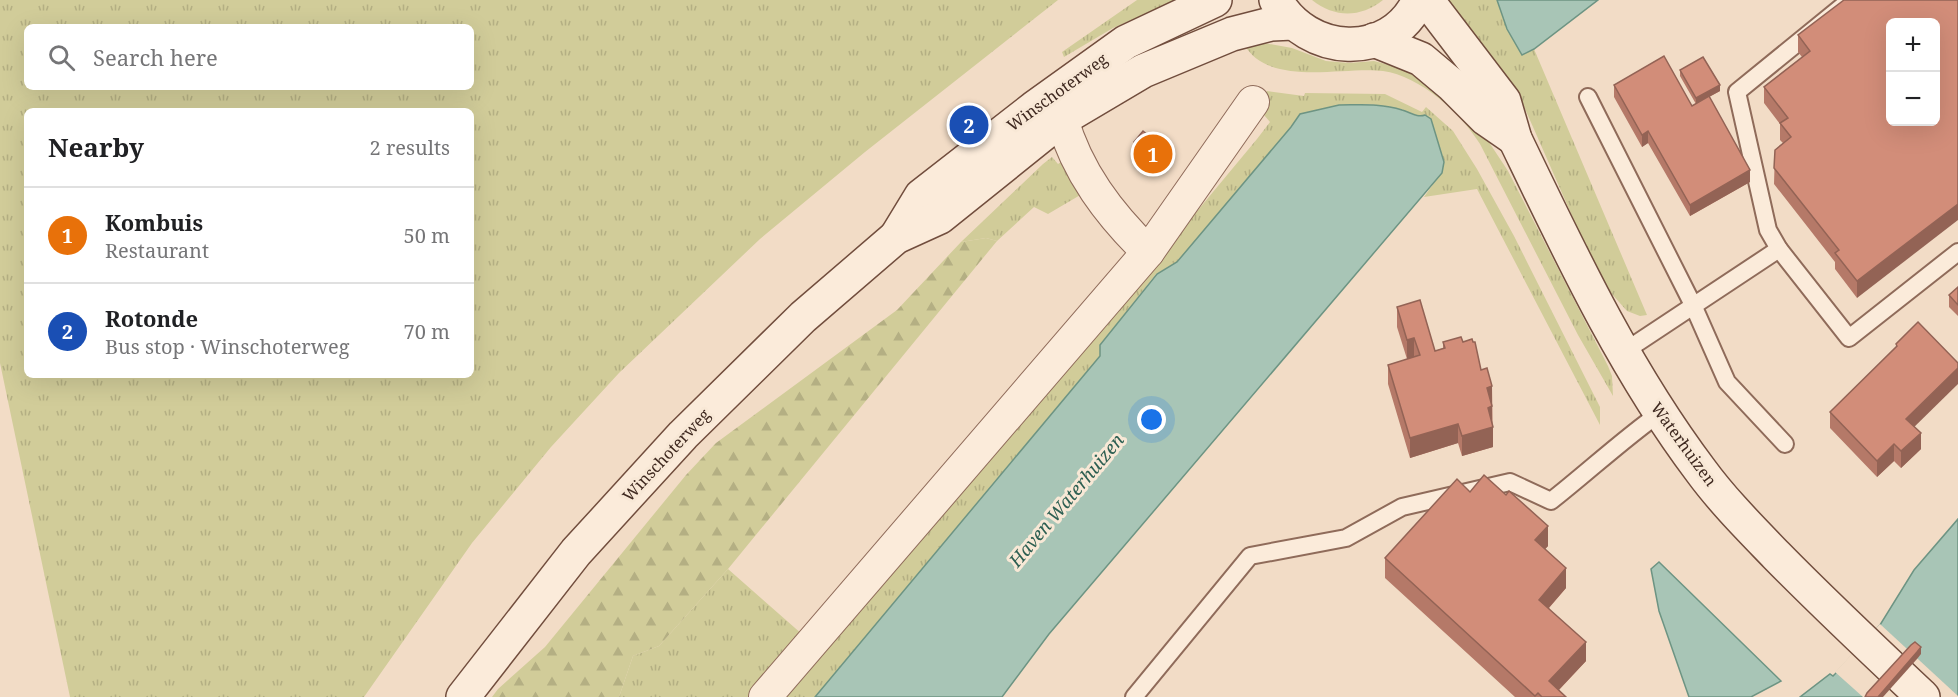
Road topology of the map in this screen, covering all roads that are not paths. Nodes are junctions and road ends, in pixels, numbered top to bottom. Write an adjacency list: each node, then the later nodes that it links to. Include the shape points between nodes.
1 (1215, 0): 11 (main road, Winschoterweg, via 1126,42 1034,108 921,196)
2 (1419, 0): 6 (main road, via 1398,27)
3 (1427, 0): 10 (main road, Waterhuizen, via 1504,101)
4 (1850, 0): 12 (lane, via 1737,92 1768,230)
5 (1285, 12): 6 (main road, via 1305,32 1331,43 1360,44); 9 (main road, Winschoterweg, via 1271,24 1232,34 1143,71)
6 (1374, 40): 10 (main road, Waterhuizen, via 1421,59 1486,119)
7 (1588, 97): 15 (lane)
8 (1253, 102): 13 (street)
9 (1062, 119): 11 (main road, Winschoterweg, via 940,217); 13 (street, Winschoterweg, via 1092,186 1127,232)
10 (1515, 139): 16 (main road, Waterhuizen)
11 (896, 237): 19 (main road, Winschoterweg, via 802,316 683,435 576,552)
12 (1779, 249): 14 (lane, via 1849,338); 15 (lane)
13 (1148, 252): 20 (street)
14 (1958, 252)
15 (1693, 304): 16 (lane); 18 (lane, via 1727,382)
16 (1622, 353): 17 (main road, Waterhuizen)
17 (1660, 413): 21 (lane, via 1551,501 1510,482 1402,507 1346,538 1250,556); 22 (main road, Waterhuizen, via 1702,473 1746,522 1825,605)
18 (1785, 444)
19 (463, 697)
20 (765, 697)
21 (1134, 697)
22 (1923, 697)

